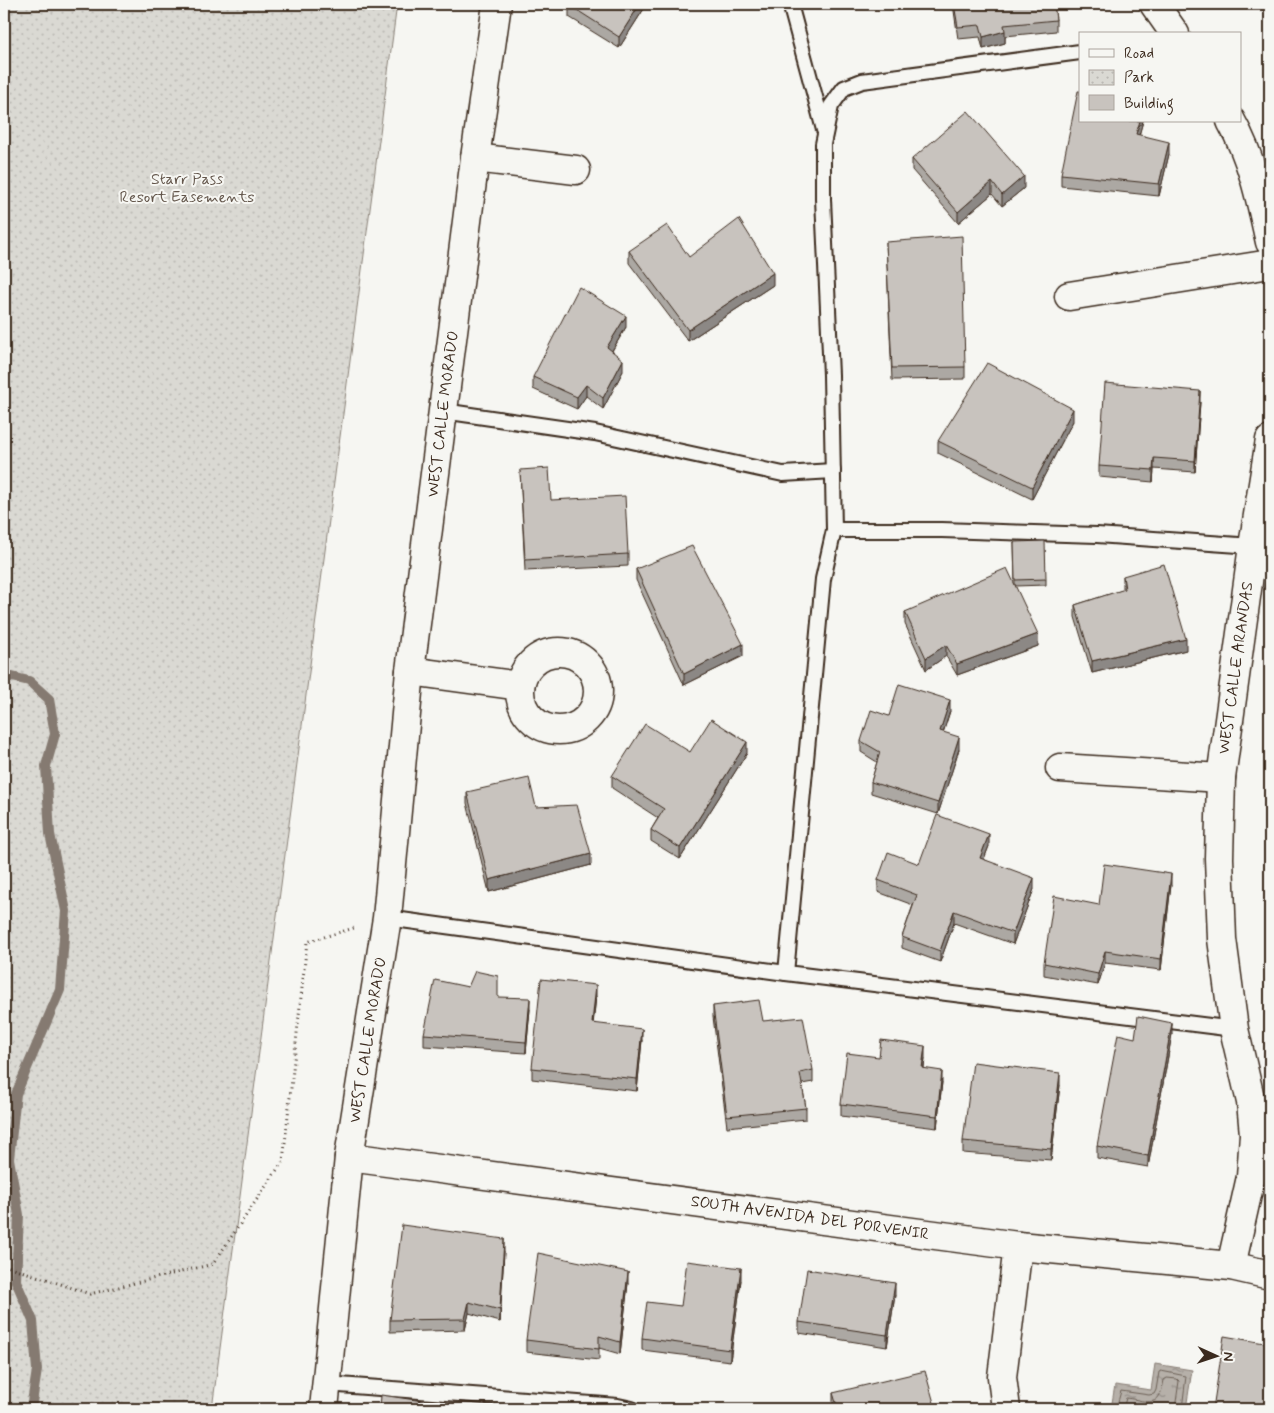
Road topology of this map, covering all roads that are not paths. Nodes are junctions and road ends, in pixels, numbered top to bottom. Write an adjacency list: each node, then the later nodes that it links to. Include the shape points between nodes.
1 (497, 4): 8 (street, WEST CALLE MORADO)
2 (790, 4): 7 (lane)
3 (1154, 4): 4 (street)
4 (1174, 32)
5 (1079, 52): 7 (lane, via 862,81 844,88 831,106)
6 (1232, 122): 10 (street, via 1258,188)
7 (825, 133): 15 (lane, via 823,199)
8 (475, 158): 9 (street); 13 (street, WEST CALLE MORADO)
9 (576, 170)
10 (1270, 242)
11 (1270, 264): 12 (street)
12 (1069, 296)
13 (443, 411): 15 (lane, via 595,433 783,474); 18 (street, WEST CALLE MORADO)
14 (1270, 440): 17 (street, WEST CALLE ARANDAS)
15 (833, 471): 16 (lane)
16 (834, 530): 17 (lane, via 1088,535); 23 (lane, via 823,579)
17 (1253, 546): 21 (street, WEST CALLE ARANDAS)
18 (410, 671): 19 (street); 22 (street, WEST CALLE MORADO)
19 (520, 686)
20 (1060, 768): 21 (street, WEST CALLE ARANDAS)
21 (1221, 778): 24 (street, WEST CALLE ARANDAS, via 1222,939)
22 (387, 918): 23 (lane); 25 (street, WEST CALLE MORADO)
23 (786, 973): 24 (lane)
24 (1234, 1029): 27 (street, WEST CALLE ARANDAS, via 1252,1102 1254,1134 1251,1177)
25 (349, 1157): 26 (street, SOUTH AVENIDA DEL PORVENIR); 29 (street, WEST CALLE MORADO)
26 (1018, 1246): 27 (street, SOUTH AVENIDA DEL PORVENIR); 31 (street, via 1002,1377)
27 (1231, 1266): 28 (street, SOUTH AVENIDA DEL PORVENIR)
28 (1270, 1275)
29 (325, 1396): 30 (lane)
30 (632, 1409)
31 (1006, 1409)

